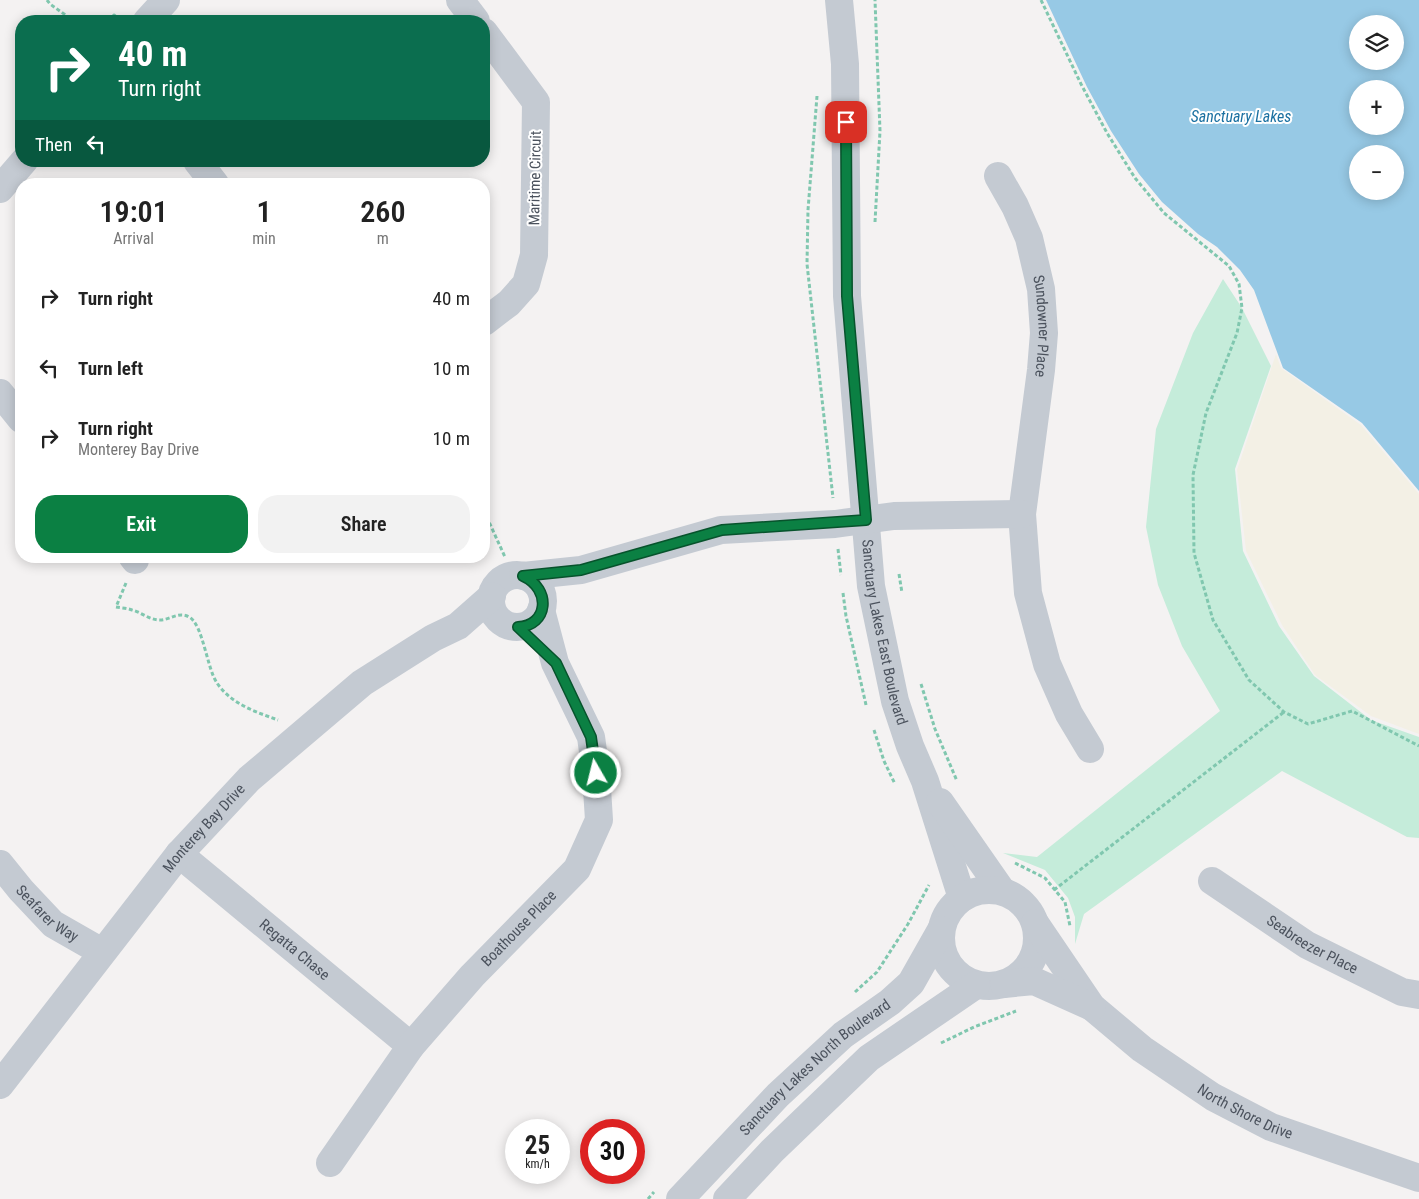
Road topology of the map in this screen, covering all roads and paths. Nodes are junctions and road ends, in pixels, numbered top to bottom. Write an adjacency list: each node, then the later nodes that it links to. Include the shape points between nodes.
1 (47, 0): 7 (path)
2 (166, 0): 8 (street)
3 (460, 0): 9 (street)
4 (839, 0): 22 (street, Sanctuary Lakes East Boulevard, via 845,64 847,296)
5 (875, 0): 17 (path, via 880,131)
6 (1041, 0): 39 (path, via 1081,84 1135,178 1164,213 1229,266 1239,284 1242,308 1237,333 1206,413 1193,475 1194,553 1213,620 1249,680)
7 (66, 15)
8 (153, 15)
9 (471, 15)
10 (490, 40): 18 (street, Maritime Circuit, via 536,102 534,255 526,284)
11 (817, 92): 24 (path, via 807,264)
12 (19, 167): 16 (street)
13 (201, 167): 15 (street)
14 (998, 176): 21 (street, Sundowner Place, via 1029,238 1041,289 1044,333 1041,370)
15 (210, 178)
16 (0, 189)
17 (875, 227)
18 (490, 317)
19 (0, 393): 20 (street)
20 (15, 412)
21 (1022, 514): 22 (street, via 894,516); 43 (street, Sundowner Place, via 1028,593 1047,664 1069,714)
22 (866, 520): 24 (street); 44 (street, Sanctuary Lakes East Boulevard, via 871,586 895,702)
23 (490, 522): 28 (path)
24 (836, 524): 26 (street, via 722,530); 29 (path)
25 (132, 563): 41 (path, via 116,607 132,610 152,620 183,614 191,617 197,626 212,675 224,692 253,711)
26 (581, 570): 28 (street); 33 (street)
27 (898, 572): 32 (path)
28 (518, 576): 31 (street, via 500,581); 33 (street, via 531,580 539,588)
29 (841, 576)
30 (842, 586): 38 (path)
31 (492, 596): 34 (street, Monterey Bay Drive); 35 (street, via 494,612 499,620)
32 (903, 601)
33 (542, 606): 35 (street, via 530,624); 36 (street, Boathouse Place)
34 (458, 626): 35 (street, Monterey Bay Drive); 41 (street, Monterey Bay Drive, via 362,683)
35 (515, 627): 36 (street, Boathouse Place)
36 (556, 663): 65 (street, Boathouse Place, via 591,737 599,820 577,869 472,976)
37 (918, 677): 45 (path)
38 (868, 711)
39 (1284, 712): 42 (path, via 1308,724 1352,711); 52 (path)
40 (874, 728): 46 (path)
41 (305, 730): 47 (street, Monterey Bay Drive, via 249,779)
42 (1419, 746)
43 (1090, 749)
44 (925, 781): 53 (street, Sanctuary Lakes East Boulevard); 54 (street, Sanctuary Lakes East Boulevard)
45 (957, 783)
46 (896, 787)
47 (179, 854): 58 (street, Monterey Bay Drive); 65 (street, Regatta Chase)
48 (1007, 859): 52 (path, via 1046,878)
49 (0, 864): 58 (street, Seafarer Way, via 53,924)
50 (930, 879): 62 (path, via 929,887 908,924 876,972)
51 (1212, 881): 61 (street, Seabreezer Place, via 1307,945 1402,992)
52 (1054, 890): 56 (path, via 1065,902)
53 (1002, 892): 54 (street, via 974,892); 55 (street, via 1022,903)
54 (962, 898): 57 (street, via 952,906)
55 (1035, 923): 59 (street, via 1038,938 1028,967 1017,978); 63 (street, North Shore Drive)
56 (1070, 929)
57 (941, 930): 60 (street, via 944,958 952,970); 70 (street, Sanctuary Lakes North Boulevard, via 911,983 843,1035)
58 (102, 952): 67 (street, Monterey Bay Drive)
59 (1004, 984): 60 (street); 63 (street, North Shore Drive, via 1034,981)
60 (976, 985): 72 (street, Sanctuary Lakes North Boulevard, via 869,1058)
61 (1419, 995)
62 (849, 998)
63 (1092, 1006): 69 (street, North Shore Drive, via 1142,1049 1213,1097 1271,1127)
64 (1018, 1010): 66 (path)
65 (411, 1046): 68 (street, Boathouse Place)
66 (934, 1047)
67 (0, 1085)
68 (330, 1163)
69 (1413, 1180)
70 (669, 1193): 71 (path)
71 (648, 1199)
72 (727, 1199)

